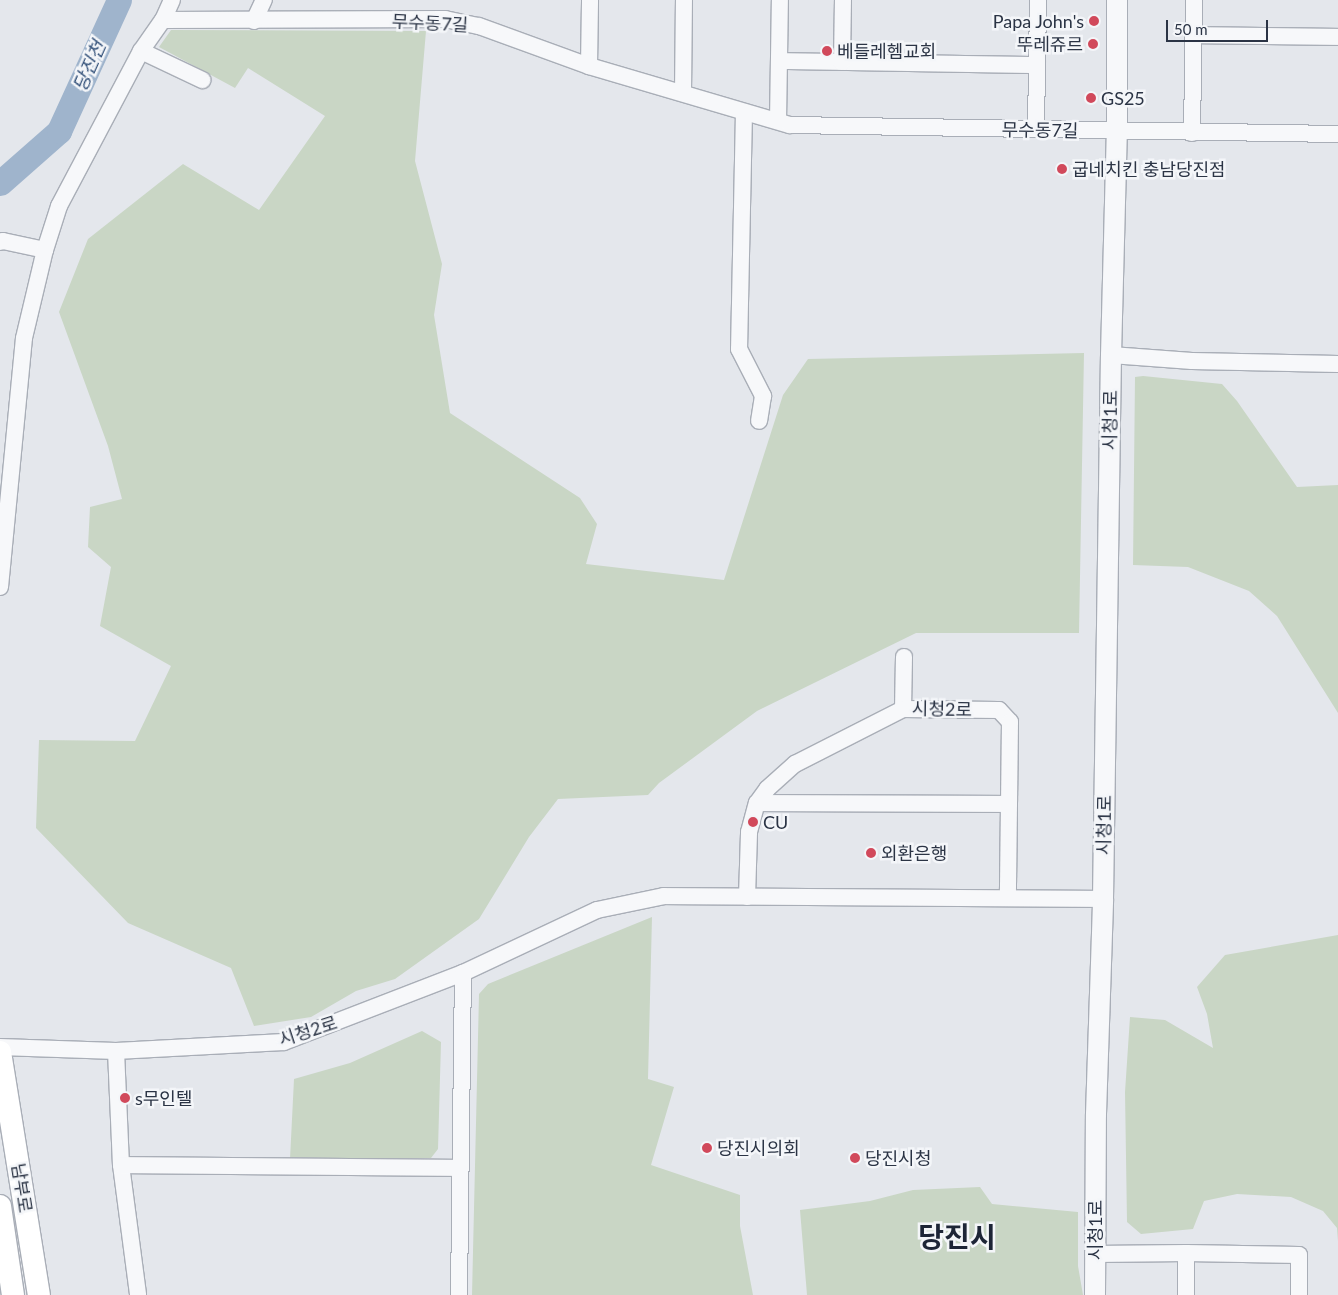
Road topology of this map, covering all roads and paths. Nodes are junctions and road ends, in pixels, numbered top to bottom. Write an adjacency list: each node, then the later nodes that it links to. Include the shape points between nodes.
1 (172, 0): 10 (street)
2 (264, 0): 11 (street)
3 (590, 0): 18 (street)
4 (684, 0): 20 (street)
5 (780, 0): 15 (street)
6 (843, 0): 16 (street)
7 (1038, 0): 17 (street)
8 (1118, 0): 24 (street, 시청1로)
9 (1194, 0): 12 (street)
10 (163, 20): 11 (street, 무수동7길); 14 (street)
11 (254, 20): 18 (street, 무수동7길, via 445,20 479,26)
12 (1194, 35): 13 (street); 25 (street)
13 (1338, 37)
14 (141, 51): 19 (street); 28 (street, via 60,206)
15 (780, 61): 16 (street); 22 (street)
16 (842, 62): 17 (street)
17 (1037, 65): 23 (street)
18 (589, 66): 20 (street, 무수동7길)
19 (202, 80)
20 (683, 93): 21 (street, 무수동7길)
21 (744, 112): 22 (street, 무수동7길); 31 (street, via 739,349 763,396)
22 (778, 121): 23 (street, 무수동7길, via 790,125)
23 (1036, 129): 24 (street, 무수동7길)
24 (1117, 132): 25 (street, 무수동7길); 29 (street, 시청1로)
25 (1192, 133): 26 (street, 무수동7길)
26 (1338, 134)
27 (0, 242): 28 (street)
28 (45, 250): 32 (street, via 24,338)
29 (1111, 355): 30 (street, via 1192,361); 41 (street, 시청1로)
30 (1338, 364)
31 (759, 421)
32 (0, 587)
33 (904, 657): 34 (street)
34 (903, 709): 35 (street, 시청2로); 38 (street, 시청2로, via 999,710 1010,722)
35 (796, 764): 36 (street, 시청2로, via 766,789); 37 (street, via 782,786 782,800)
36 (757, 803): 37 (street); 39 (street, 시청2로, via 749,832)
37 (789, 803): 38 (street)
38 (1009, 804): 40 (street, 시청2로)
39 (747, 897): 40 (street, 시청2로); 42 (street, 시청2로, via 664,896 597,910)
40 (1008, 898): 41 (street, 시청2로)
41 (1103, 899): 50 (street, 시청1로)
42 (463, 973): 45 (street, 시청2로, via 284,1042); 47 (street)
43 (0, 1047): 45 (street, 시청2로)
44 (0, 1052): 52 (main road, 남부로)
45 (116, 1052): 46 (street)
46 (121, 1165): 47 (street); 53 (street)
47 (460, 1168): 54 (street)
48 (0, 1206): 51 (main road, 남부로)
49 (1186, 1253): 50 (street); 56 (street); 57 (street, via 1299,1254)
50 (1095, 1254): 55 (street, 시청1로)
51 (13, 1295)
52 (39, 1295)
53 (138, 1295)
54 (459, 1295)
55 (1095, 1295)
56 (1186, 1295)
57 (1299, 1295)

